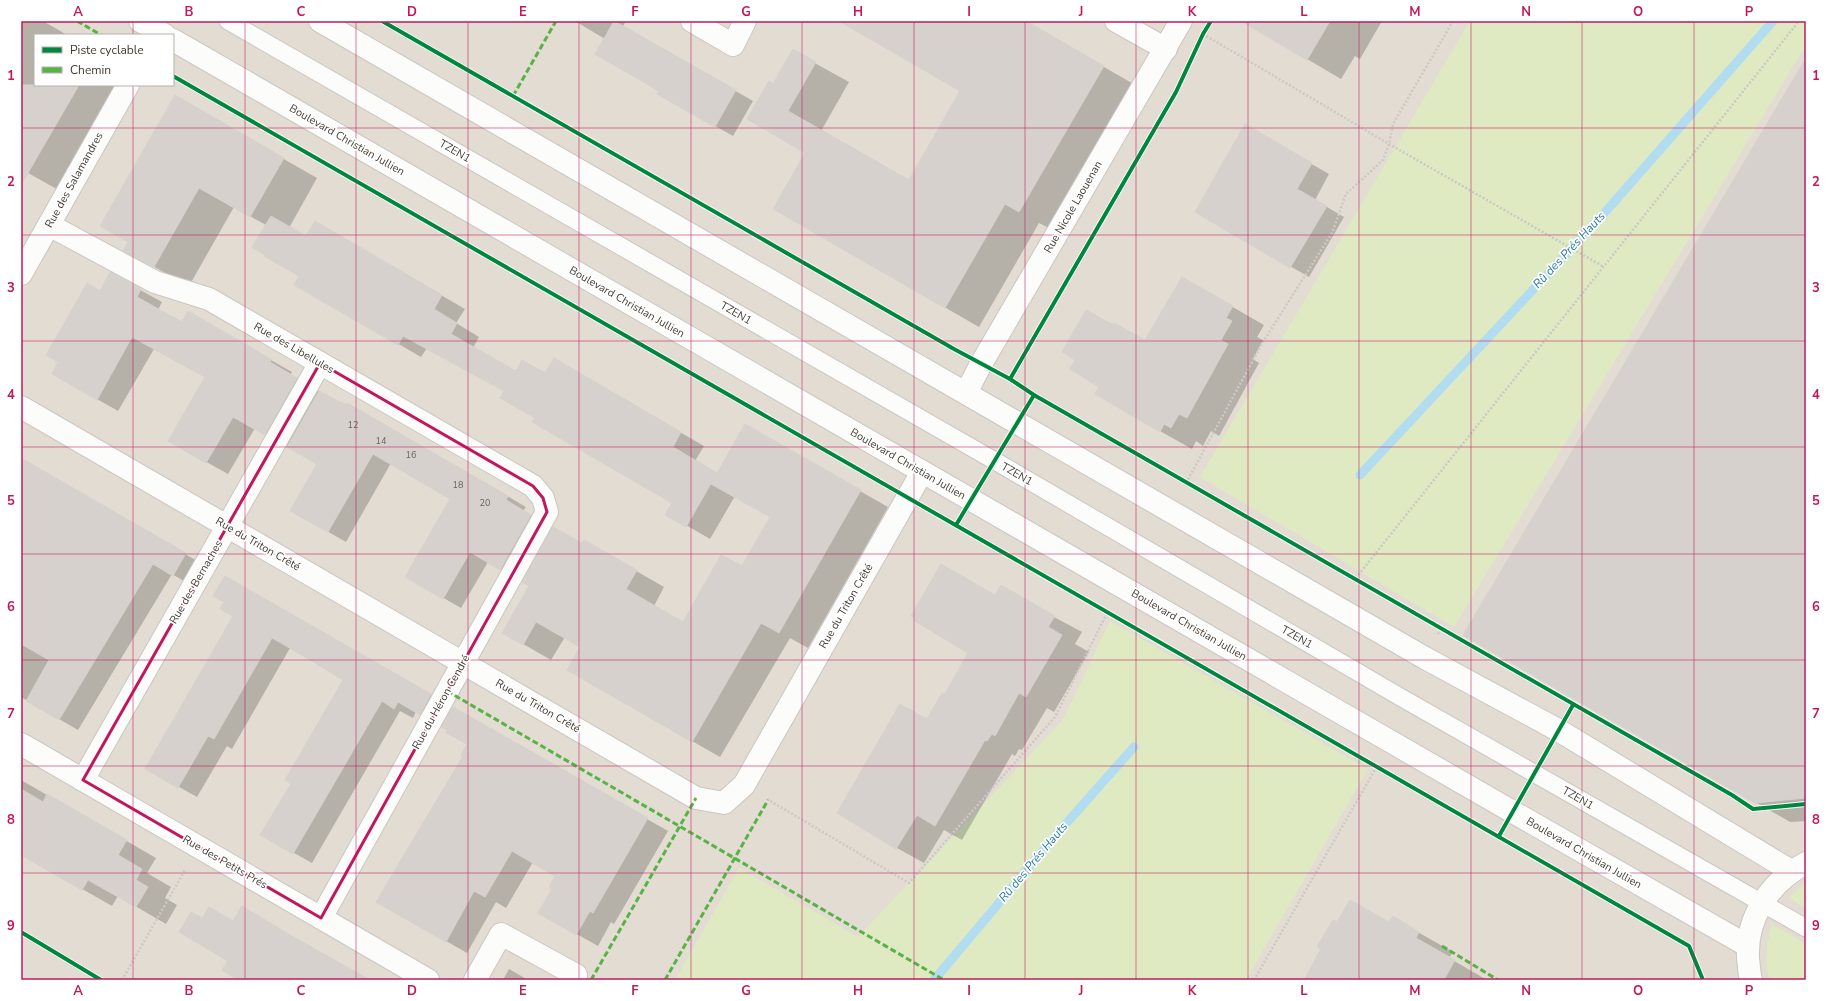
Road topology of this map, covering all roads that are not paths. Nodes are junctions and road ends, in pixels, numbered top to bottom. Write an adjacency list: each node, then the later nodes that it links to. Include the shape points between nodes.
1 (228, 21): 22 (lane, TZEN1, via 995,460 1402,698)
2 (320, 21): 13 (street)
3 (692, 21): 4 (street, via 733,45)
4 (745, 21)
5 (1116, 21): 8 (street)
6 (1181, 21): 8 (street, Rue Nicole Laouenan)
7 (174, 41): 15 (street, Boulevard Christian Jullien)
8 (1166, 49): 13 (street, Rue Nicole Laouenan)
9 (127, 86): 10 (street, Rue des Salamandres)
10 (49, 225): 11 (street, Rue des Salamandres); 12 (street, Rue des Libellules, via 155,282 209,299)
11 (21, 274)
12 (320, 363): 16 (street, Rue des Libellules); 17 (street, Rue des Bernaches)
13 (966, 393): 21 (street, via 1425,658 1558,730)
14 (21, 407): 17 (street, Rue du Triton Crêté)
15 (922, 472): 18 (street, Rue du Triton Crêté, via 744,786 724,803 696,798); 25 (street, Boulevard Christian Jullien)
16 (534, 486): 18 (street, Rue du Héron Cendré, via 543,498 547,512)
17 (227, 527): 18 (street, Rue du Triton Crêté); 20 (street, Rue des Bernaches)
18 (462, 662): 23 (street, Rue du Héron Cendré)
19 (21, 744): 20 (street, Rue des Petits Prés)
20 (83, 780): 23 (street, Rue des Petits Prés)
21 (1799, 867): 22 (street, via 1775,885)
22 (1762, 902): 24 (lane, TZEN1); 25 (street)
23 (321, 918): 27 (street, Rue des Petits Prés)
24 (1806, 928)
25 (1748, 946): 29 (street)
26 (576, 975): 28 (street, via 501,934)
27 (428, 980)
28 (476, 980)
29 (1751, 980)

